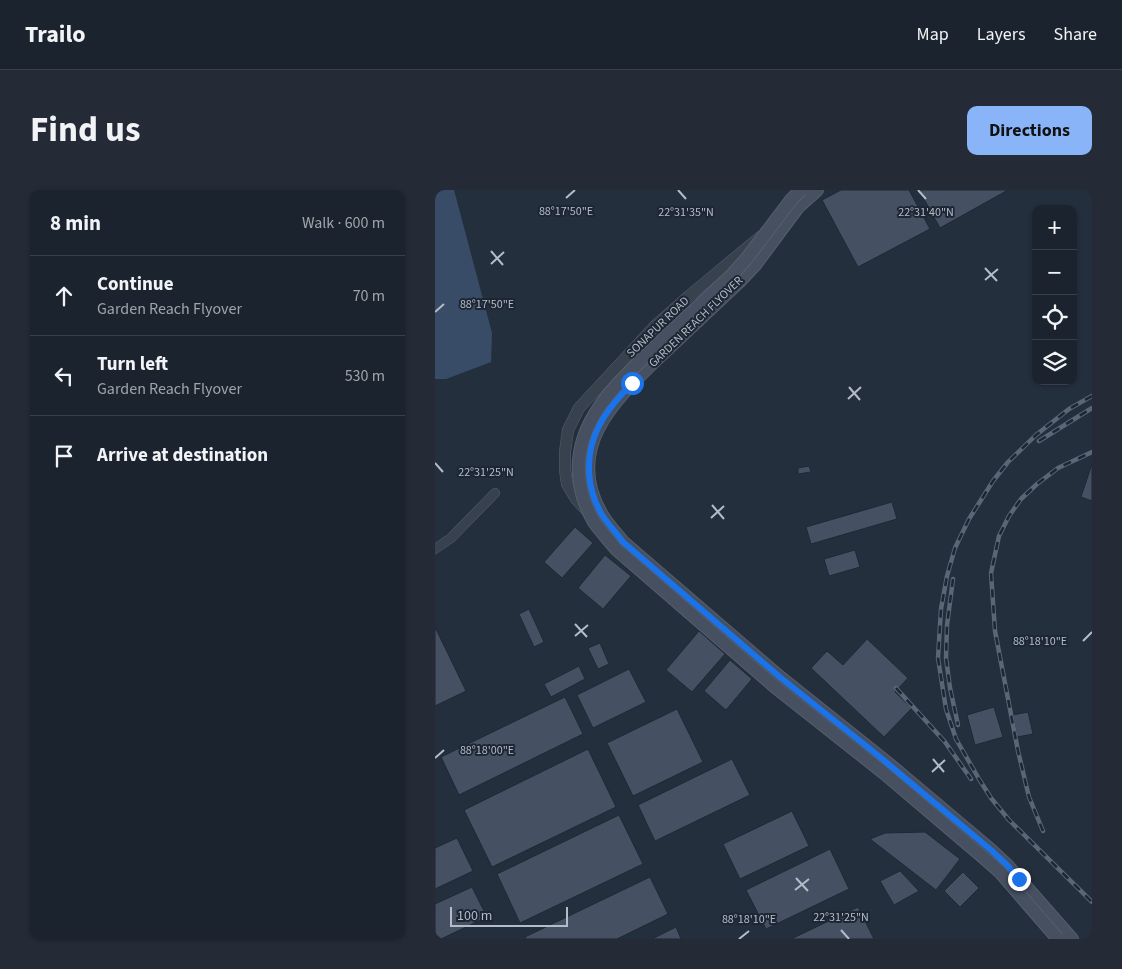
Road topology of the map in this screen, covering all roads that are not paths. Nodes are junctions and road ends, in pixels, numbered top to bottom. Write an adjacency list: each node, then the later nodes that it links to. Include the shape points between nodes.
1 (801, 190): 5 (main road, GARDEN REACH FLYOVER, bridge, via 732,275 625,376 595,412 586,430 579,460 579,481 585,502 594,522 616,549 774,686 1000,872)
2 (815, 190): 6 (street, SONAPUR ROAD, via 655,326 579,408 568,430 567,484 576,499 651,576 740,654 902,786); 7 (main road, GARDEN REACH FLYOVER, via 798,207 755,265 632,383 609,410 590,451 589,480 594,499 603,517 623,542 781,678 991,850)
3 (495, 493): 4 (street, via 451,538)
4 (435, 549)
5 (1058, 939)
6 (1064, 939)
7 (1072, 939)

